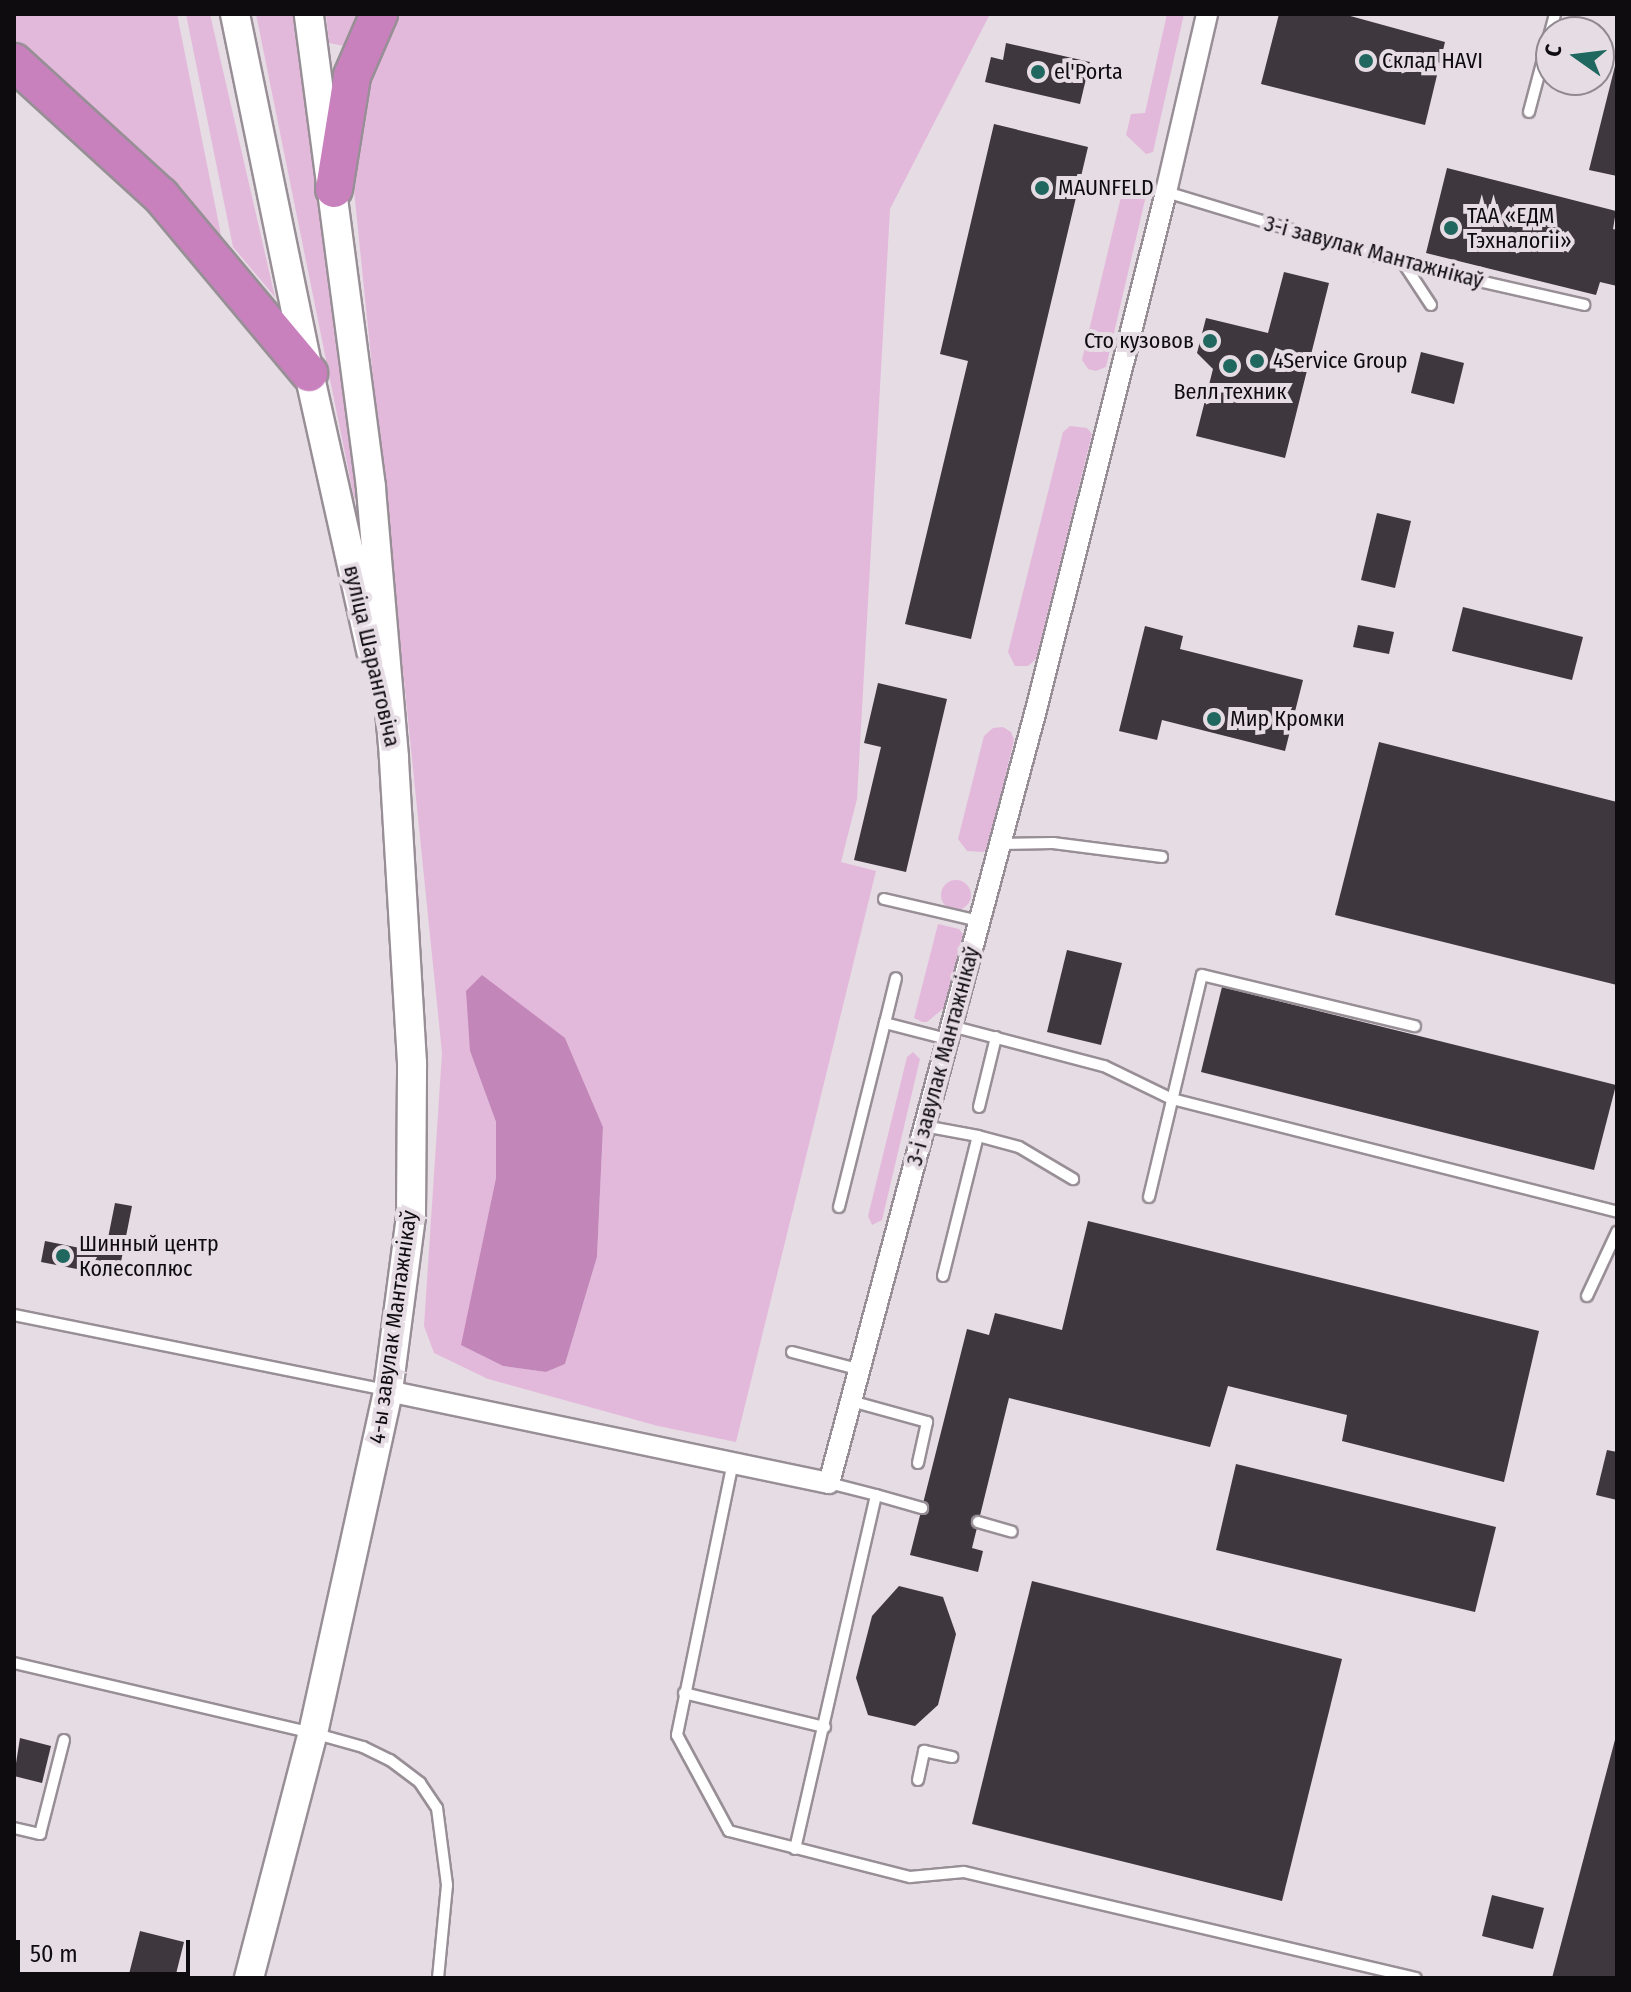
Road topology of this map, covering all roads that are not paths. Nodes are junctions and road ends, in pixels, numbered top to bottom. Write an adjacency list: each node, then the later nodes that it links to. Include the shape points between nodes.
1 (235, 14): 13 (street, вуліца Шаранговіча)
2 (309, 14): 8 (street, вуліца Шаранговіча)
3 (379, 14): 8 (highway, via 352,76)
4 (1207, 14): 9 (street, 3-і завулак Мантажнікаў)
5 (1555, 14): 7 (lane)
6 (14, 62): 13 (highway, via 161,196)
7 (1529, 112)
8 (334, 189): 14 (street, вуліца Шаранговіча, via 371,487)
9 (1166, 192): 10 (lane, 3-і завулак Мантажнікаў); 15 (street, 3-і завулак Мантажнікаў)
10 (1404, 264): 11 (lane); 12 (lane, 3-і завулак Мантажнікаў)
11 (1431, 305)
12 (1584, 305)
13 (309, 373): 14 (street, вуліца Шаранговіча)
14 (394, 757): 38 (street, 4-ы завулак Мантажнікаў, via 412,1063 411,1216)
15 (999, 844): 16 (lane, via 1053,843); 18 (street, 3-і завулак Мантажнікаў)
16 (1162, 857)
17 (884, 899): 18 (lane)
18 (979, 921): 22 (street, 3-і завулак Мантажнікаў)
19 (896, 978): 20 (lane)
20 (885, 1023): 22 (lane); 30 (lane)
21 (1415, 1026): 24 (lane, via 1202,975)
22 (949, 1032): 23 (lane); 26 (street, 3-і завулак Мантажнікаў)
23 (996, 1037): 24 (lane, via 1104,1066); 25 (lane)
24 (1172, 1099): 29 (lane); 31 (lane)
25 (979, 1107)
26 (924, 1126): 27 (lane); 37 (street, 3-і завулак Мантажнікаў)
27 (978, 1136): 28 (lane, via 1019,1147); 33 (lane)
28 (1073, 1179)
29 (1149, 1197)
30 (839, 1207)
31 (1617, 1212)
32 (1617, 1232): 34 (lane)
33 (943, 1276)
34 (1587, 1296)
35 (14, 1315): 38 (lane)
36 (792, 1352): 37 (lane)
37 (861, 1370): 39 (street, 3-і завулак Мантажнікаў)
38 (388, 1391): 40 (street); 50 (street, 4-ы завулак Мантажнікаў)
39 (851, 1401): 41 (lane, via 927,1422); 42 (street, 3-і завулак Мантажнікаў)
40 (734, 1461): 42 (street); 48 (lane)
41 (918, 1463)
42 (829, 1483): 43 (lane)
43 (876, 1495): 44 (lane); 49 (lane)
44 (922, 1508)
45 (978, 1522): 46 (lane)
46 (1012, 1532)
47 (14, 1663): 50 (lane)
48 (684, 1693): 49 (lane); 55 (lane, via 677,1735 729,1831)
49 (825, 1727): 55 (lane)
50 (313, 1733): 56 (street, 4-ы завулак Мантажнікаў); 57 (lane, via 390,1760 420,1783 437,1808 447,1885)
51 (64, 1740): 54 (lane, via 40,1834)
52 (952, 1757): 53 (lane, via 924,1751)
53 (918, 1780)
54 (14, 1828)
55 (795, 1849): 58 (lane, via 910,1877 964,1872)
56 (249, 1978)
57 (438, 1978)
58 (1416, 1978)

